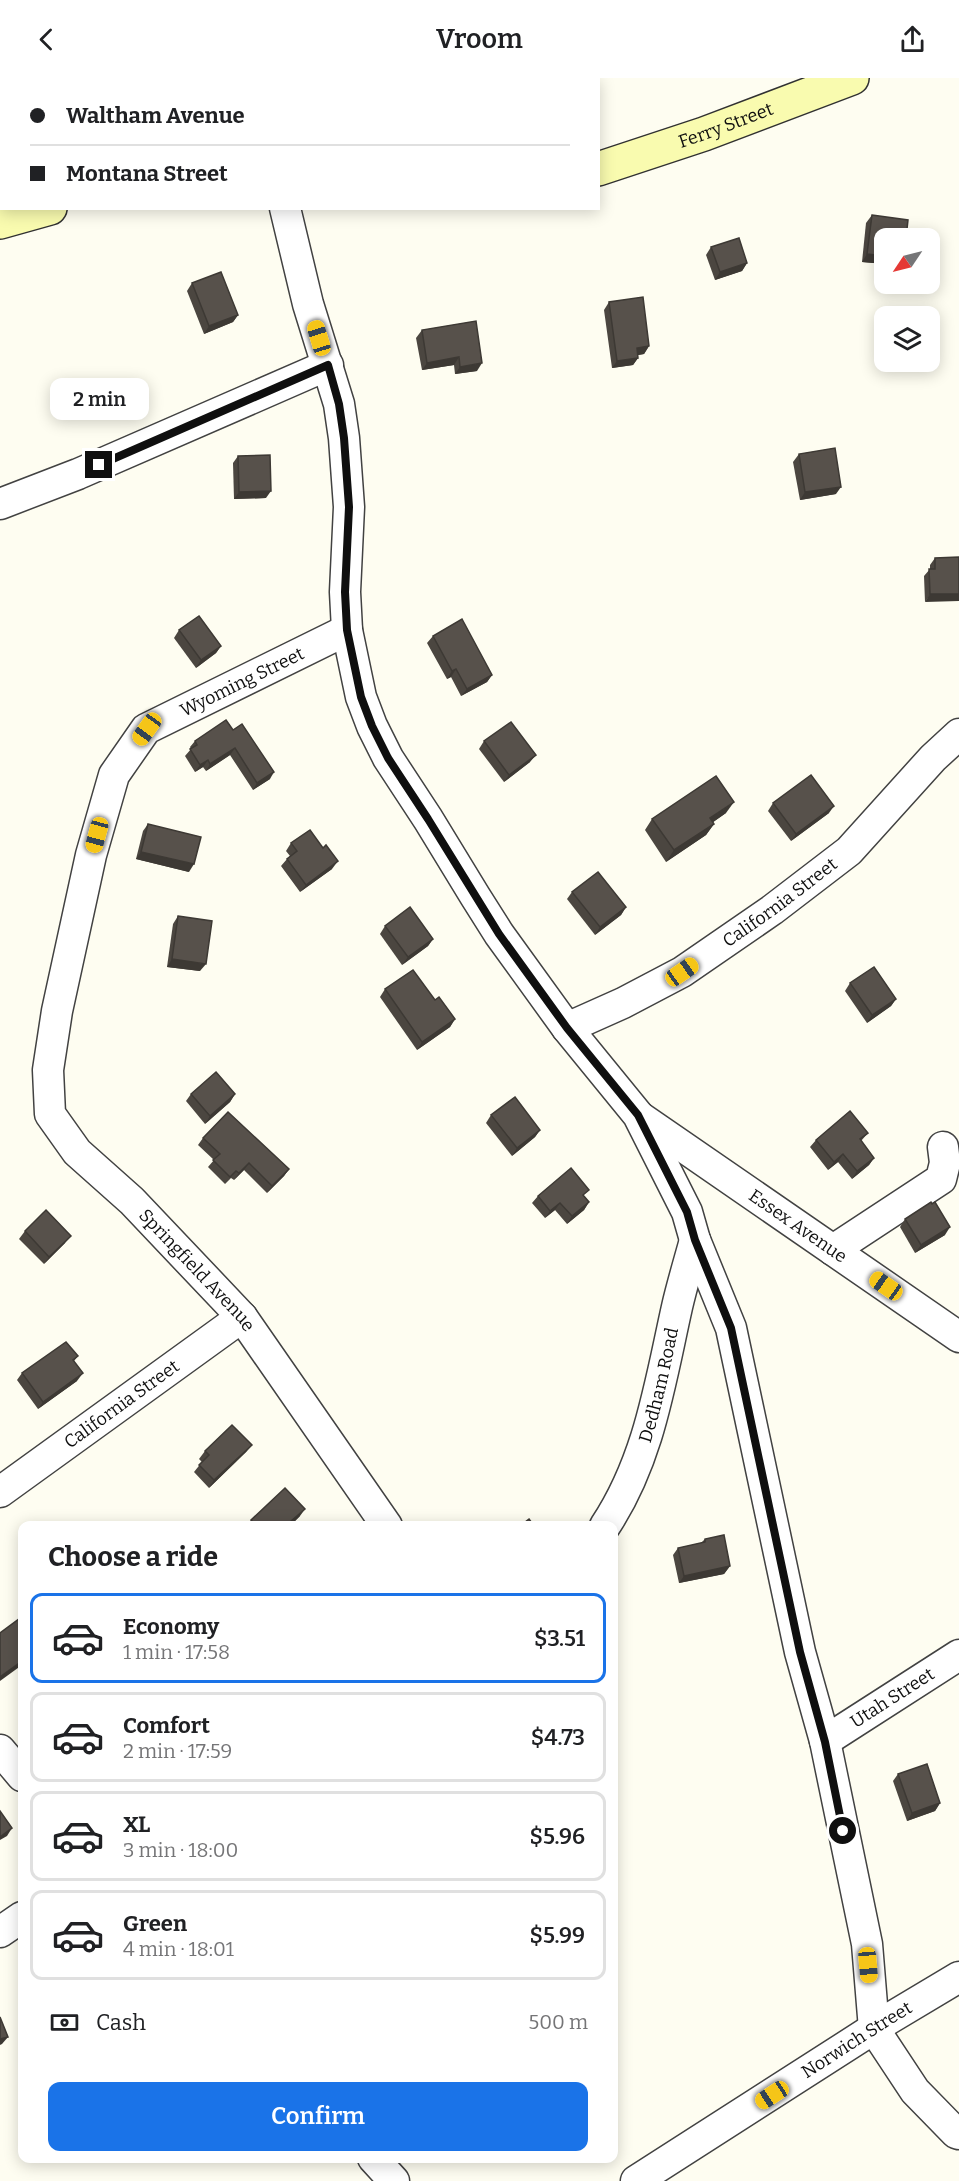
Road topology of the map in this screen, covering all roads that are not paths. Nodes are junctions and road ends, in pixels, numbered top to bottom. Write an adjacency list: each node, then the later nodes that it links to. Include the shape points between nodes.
1 (852, 78): 2 (main road, Ferry Street)
2 (600, 168)
3 (43, 210): 5 (main road)
4 (285, 210): 6 (street, via 308,304)
5 (0, 222)
6 (328, 365): 7 (street); 8 (street, via 339,404 347,473)
7 (0, 504)
8 (347, 630): 10 (street, Wyoming Street, via 147,729 114,775); 11 (street, via 361,697 388,758 499,934)
9 (959, 734): 11 (street, California Street, via 849,851 772,910 682,972)
10 (57, 1011): 18 (street, Springfield Avenue, via 48,1070 50,1114 77,1152 132,1201)
11 (567, 1028): 12 (street)
12 (638, 1115): 14 (street, via 683,1203); 15 (street, Essex Avenue)
13 (943, 1147): 15 (street, via 941,1179)
14 (695, 1240): 16 (street); 17 (street, Dedham Road)
15 (833, 1250): 19 (street, Essex Avenue)
16 (718, 1295): 17 (street); 24 (street, via 731,1328 800,1652)
17 (677, 1305): 22 (street, Dedham Road, via 646,1440 633,1477)
18 (242, 1317): 20 (street, California Street); 21 (street, Springfield Avenue)
19 (958, 1335)
20 (0, 1492)
21 (384, 1521)
22 (608, 1521)
23 (959, 1655): 24 (street, Utah Street)
24 (825, 1742): 30 (street, via 867,1944)
25 (0, 1750): 26 (street)
26 (18, 1771)
27 (18, 1920): 28 (street)
28 (0, 1932)
29 (959, 1977): 30 (street, Norwich Street)
30 (874, 2029): 31 (street, via 915,2091); 34 (street, Norwich Street)
31 (959, 2134)
32 (378, 2163): 33 (street)
33 (394, 2181)
34 (636, 2181)

